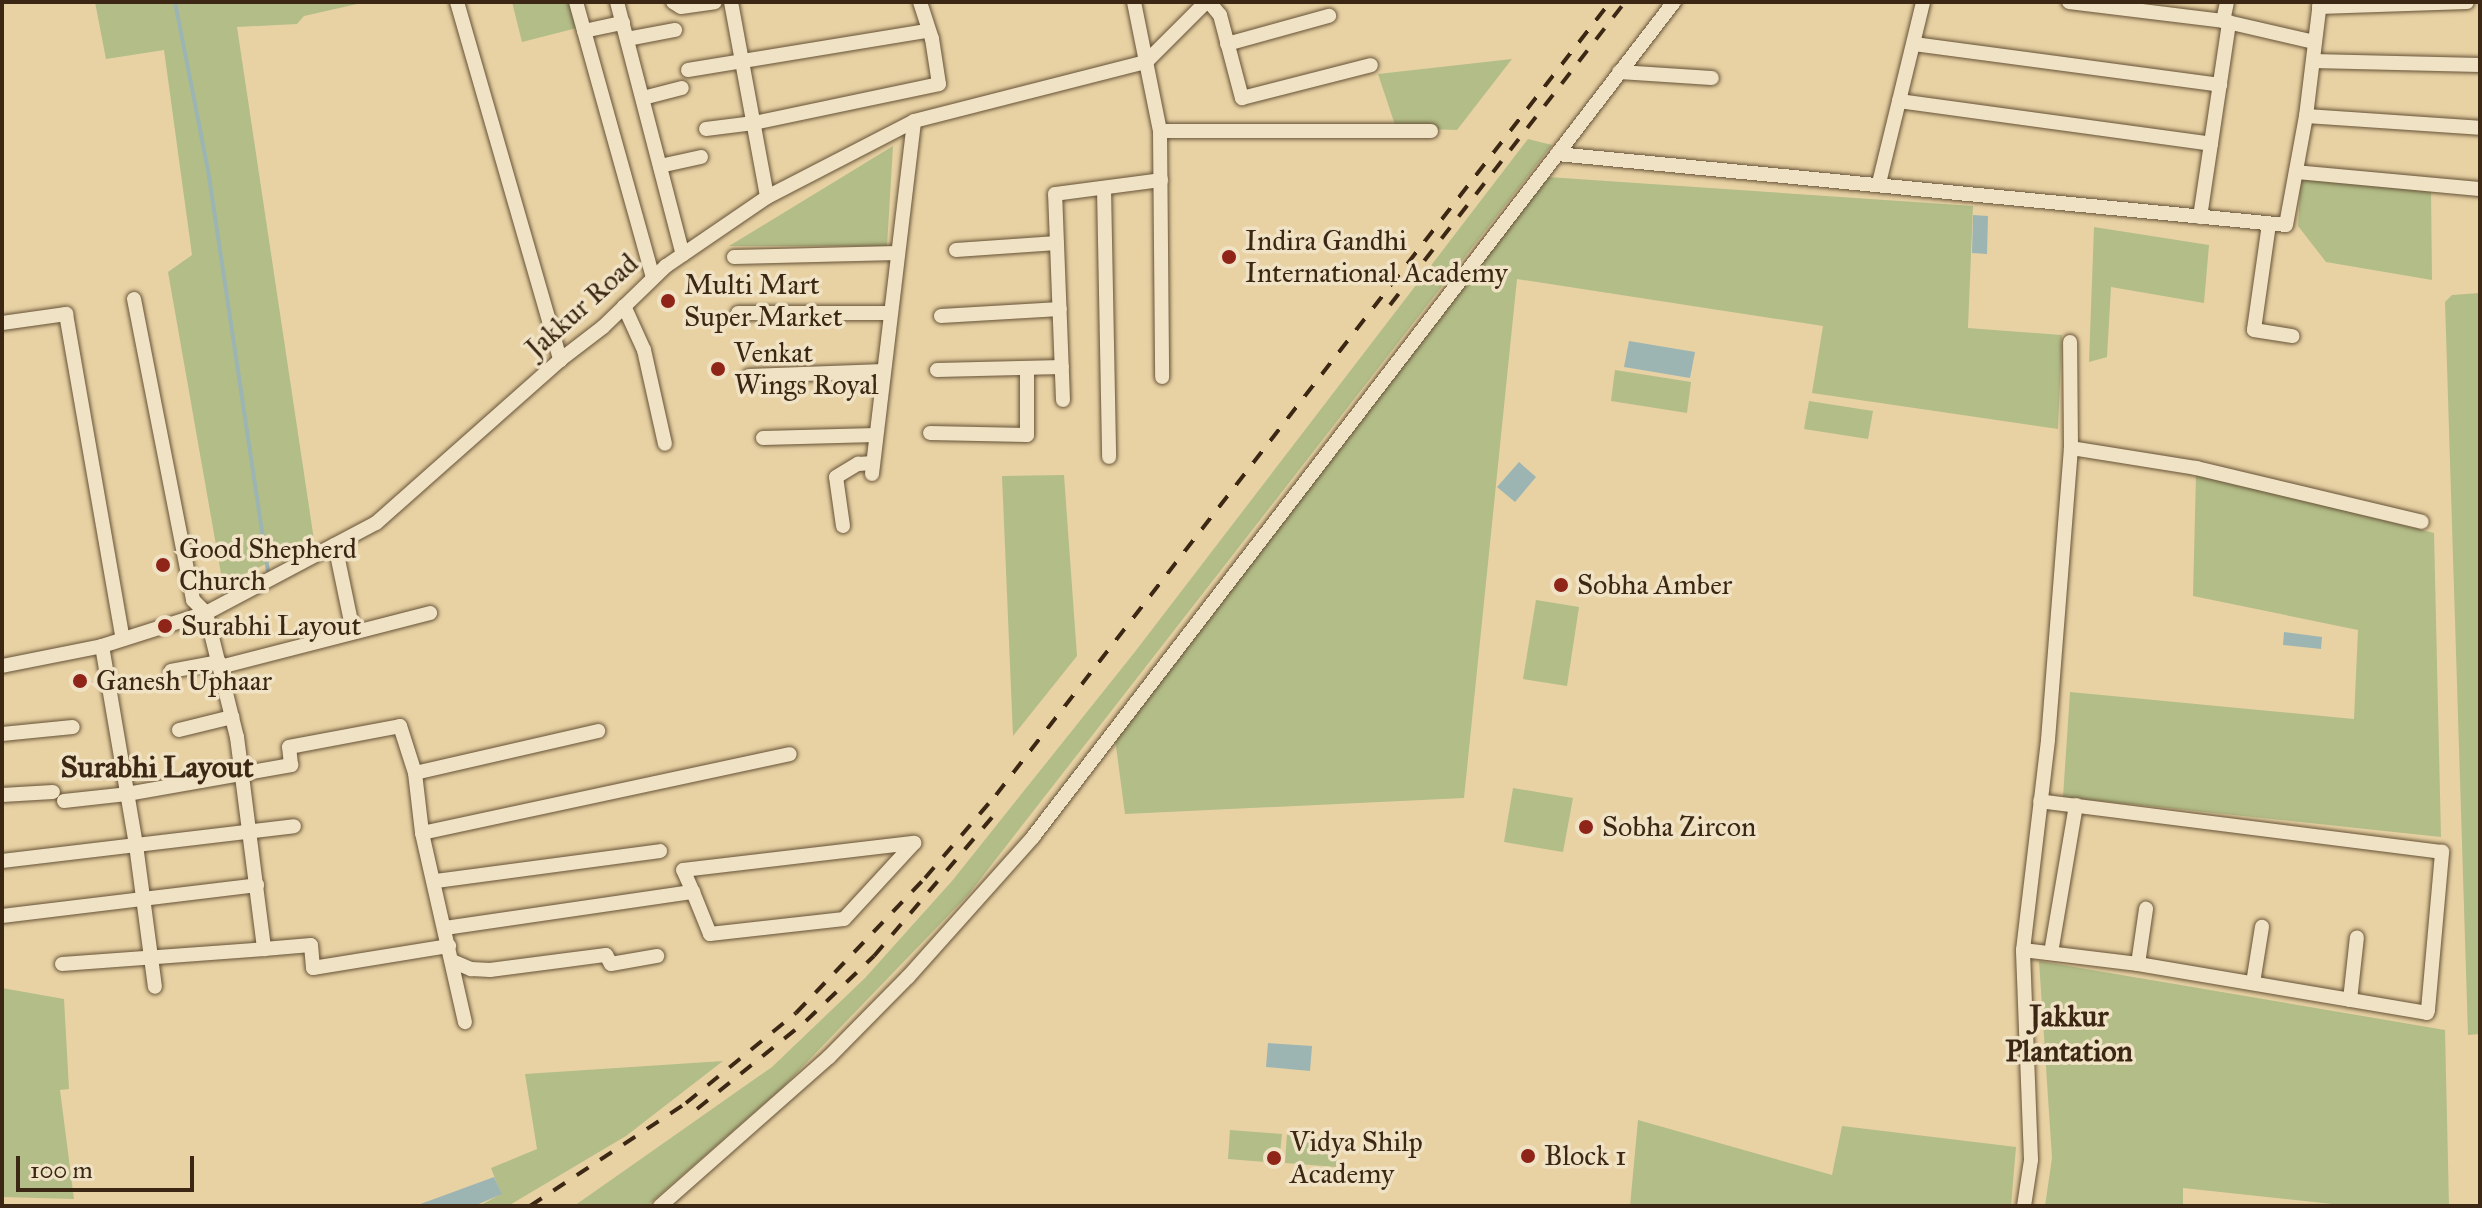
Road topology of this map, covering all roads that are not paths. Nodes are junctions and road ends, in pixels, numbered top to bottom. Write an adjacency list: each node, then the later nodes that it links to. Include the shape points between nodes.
1 (457, 2): 72 (street)
2 (576, 2): 20 (street)
3 (617, 2): 18 (street)
4 (673, 2): 5 (street, via 681,7)
5 (715, 2)
6 (731, 2): 27 (street)
7 (920, 2): 21 (street)
8 (1134, 2): 28 (street)
9 (1207, 2): 24 (street, via 1220,15); 28 (street)
10 (1674, 2): 32 (street)
11 (1923, 2): 25 (street)
12 (2069, 2): 17 (street)
13 (2227, 2): 17 (street)
14 (2467, 2): 15 (street)
15 (2319, 5): 23 (street)
16 (1329, 16): 24 (street)
17 (2226, 22): 23 (street); 34 (street)
18 (623, 23): 20 (street); 22 (street)
19 (675, 30): 22 (street)
20 (584, 31): 62 (street)
21 (927, 31): 27 (street); 40 (street, via 939,84)
22 (627, 39): 36 (street)
23 (2314, 42): 26 (street)
24 (1227, 44): 29 (street, via 1242,98)
25 (1914, 44): 34 (street); 37 (street)
26 (2313, 61): 30 (street); 38 (street)
27 (743, 62): 31 (street); 40 (street)
28 (1146, 62): 39 (street, Jakkur Road); 43 (street)
29 (1371, 65)
30 (2480, 65)
31 (688, 70)
32 (1619, 72): 33 (street); 46 (street)
33 (1712, 78)
34 (2220, 85): 45 (street)
35 (682, 88): 36 (street)
36 (643, 98): 48 (street)
37 (1899, 101): 45 (street); 51 (street)
38 (2306, 116): 41 (street); 49 (street)
39 (914, 121): 54 (street, Jakkur Road); 59 (street)
40 (754, 123): 42 (street); 54 (street)
41 (2480, 128)
42 (706, 129)
43 (1160, 131): 44 (street); 50 (street)
44 (1431, 131)
45 (2211, 144): 55 (street)
46 (1557, 154): 51 (street); 136 (street, via 1033,837 829,1057)
47 (701, 157): 48 (street)
48 (660, 166): 60 (street)
49 (2296, 172): 53 (street); 56 (street, via 2286,225)
50 (1161, 180): 52 (street); 78 (street)
51 (1879, 183): 55 (street)
52 (1104, 188): 57 (street, via 1055,194); 85 (street)
53 (2480, 189)
54 (767, 197): 60 (street, Jakkur Road)
55 (2200, 217): 56 (street)
56 (2269, 224): 70 (street, via 2254,330)
57 (1057, 243): 58 (street); 65 (street)
58 (956, 250)
59 (898, 253): 61 (street); 67 (street)
60 (683, 255): 62 (street, Jakkur Road)
61 (734, 257)
62 (653, 277): 64 (street, Jakkur Road)
63 (134, 299): 89 (street, via 193,600)
64 (624, 306): 72 (street, Jakkur Road); 83 (street, via 644,350)
65 (1060, 309): 68 (street); 73 (street)
66 (738, 313): 67 (street)
67 (891, 313): 76 (street)
68 (941, 316)
69 (2, 323): 92 (street, via 66,314)
70 (2293, 336)
71 (2070, 342): 84 (street)
72 (560, 360): 88 (street, Jakkur Road, via 376,523)
73 (1062, 367): 74 (street); 79 (street)
74 (1027, 368): 75 (street); 80 (street, via 1027,435)
75 (937, 370)
76 (884, 371): 77 (street); 81 (street)
77 (749, 376)
78 (1162, 377)
79 (1063, 400)
80 (930, 433)
81 (876, 435): 82 (street); 87 (street, via 872,468 858,464 836,477)
82 (763, 438)
83 (665, 444)
84 (2071, 448): 86 (street, via 2196,468); 107 (street)
85 (1109, 457)
86 (2422, 522)
87 (843, 526)
88 (335, 545): 89 (street, Jakkur Road); 91 (street)
89 (206, 613): 92 (street, Jakkur Road); 94 (street)
90 (430, 613): 91 (street)
91 (353, 631): 94 (street)
92 (123, 639): 93 (street, Jakkur Road)
93 (102, 646): 95 (street, Jakkur Road); 105 (street)
94 (219, 664): 96 (street); 97 (street)
95 (2, 666)
96 (171, 671)
97 (232, 717): 99 (street); 104 (street)
98 (73, 727): 101 (street)
99 (179, 730)
100 (598, 731): 103 (street)
101 (2, 734)
102 (790, 754): 111 (street)
103 (415, 773): 104 (street, via 400,726 289,747 291,765); 111 (street)
104 (242, 775): 105 (street); 110 (street)
105 (127, 794): 106 (street); 112 (street)
106 (2, 795)
107 (2040, 801): 108 (street); 125 (street)
108 (2076, 805): 126 (street); 134 (street, via 2442,852 2427,1013)
109 (294, 826): 110 (street)
110 (249, 830): 112 (street); 116 (street)
111 (422, 833): 115 (street)
112 (136, 845): 114 (street); 118 (street)
113 (660, 851): 115 (street)
114 (2, 861)
115 (436, 881): 122 (street)
116 (257, 885): 118 (street); 124 (street)
117 (693, 892): 117 (street, via 683,870 914,843 844,919 710,934); 122 (street)
118 (143, 901): 120 (street); 128 (street)
119 (2146, 909): 131 (street)
120 (2, 916)
121 (2262, 927): 132 (street)
122 (445, 928): 127 (street)
123 (2357, 937): 134 (street)
124 (264, 949): 127 (street, via 311,945 313,968); 128 (street)
125 (2023, 950): 126 (street); 137 (street, via 2031,1160)
126 (2051, 953): 131 (street)
127 (450, 954): 129 (street, via 471,969 490,970 606,955 611,964); 135 (street)
128 (151, 955): 130 (street); 133 (street)
129 (657, 956)
130 (62, 964)
131 (2138, 964): 132 (street)
132 (2253, 983): 134 (street)
133 (155, 987)
134 (2350, 1000)
135 (465, 1022)
136 (660, 1206)
137 (2024, 1206)

